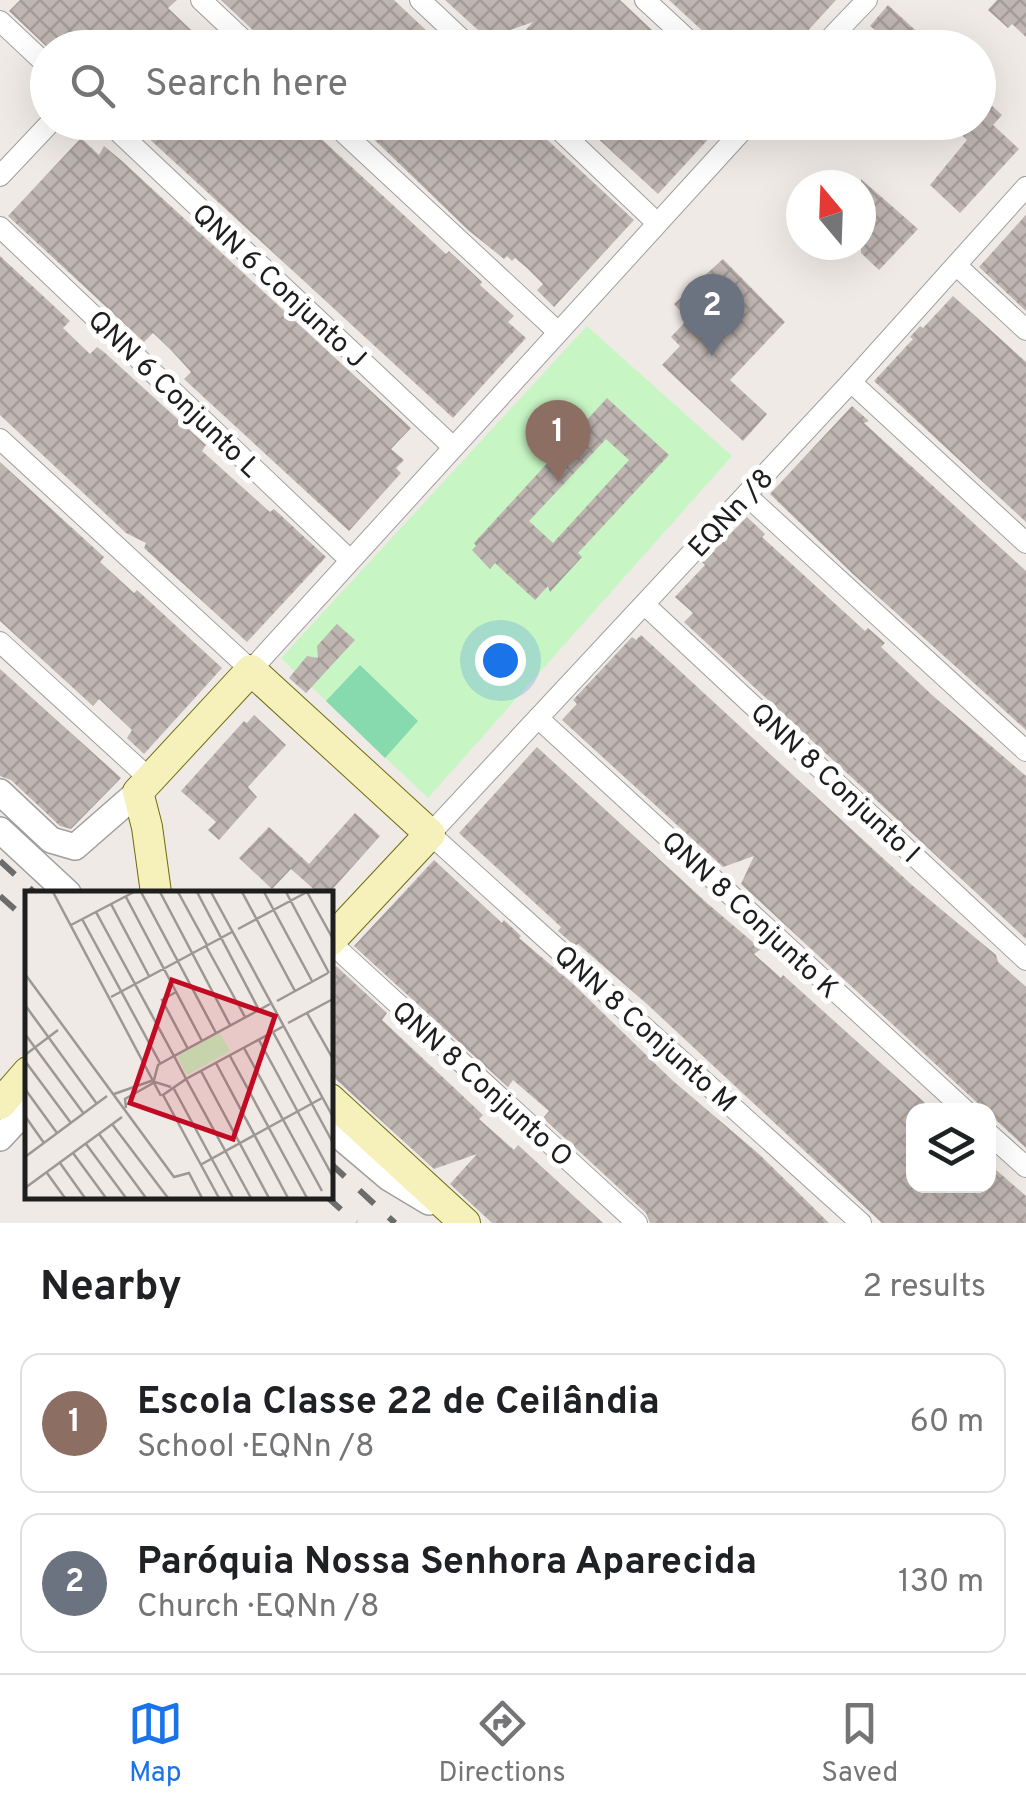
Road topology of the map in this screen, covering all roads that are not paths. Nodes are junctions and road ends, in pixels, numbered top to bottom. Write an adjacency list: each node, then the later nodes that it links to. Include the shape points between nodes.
1 (200, 0): 6 (street)
2 (420, 0): 7 (street)
3 (645, 0): 8 (street)
4 (867, 0): 9 (street)
5 (0, 22): 10 (street)
6 (232, 30)
7 (452, 30)
8 (678, 30)
9 (838, 30)
10 (30, 50)
11 (34, 140): 16 (street)
12 (127, 140): 25 (street, QNN 6 Conjunto J)
13 (351, 140): 22 (street)
14 (569, 140): 18 (street)
15 (733, 140): 18 (street)
16 (0, 176)
17 (1026, 187): 20 (street, EQNn /8)
18 (656, 222): 22 (street)
19 (0, 227): 28 (street, QNN 6 Conjunto L)
20 (957, 266): 21 (street); 23 (street, EQNn /8)
21 (1026, 330)
22 (557, 332): 25 (street)
23 (851, 382): 26 (street, EQNn /8); 27 (street)
24 (0, 439): 31 (street)
25 (452, 447): 28 (street)
26 (746, 495): 29 (street, EQNn /8); 33 (street)
27 (1026, 543)
28 (350, 560): 31 (street)
29 (645, 605): 32 (street, EQNn /8); 42 (street, QNN 8 Conjunto I)
30 (0, 642): 34 (street)
31 (251, 670): 34 (main road); 37 (main road)
32 (538, 718): 37 (street, EQNn /8); 45 (street, QNN 8 Conjunto K)
33 (1026, 750)
34 (145, 786): 35 (street, via 76,846 51,840); 39 (main road)
35 (0, 792)
36 (0, 830): 38 (street)
37 (430, 834): 40 (main road); 54 (street, QNN 8 Conjunto M)
38 (66, 891)
39 (156, 891)
40 (332, 940)
41 (332, 944): 53 (street, QNN 8 Conjunto O)
42 (1026, 960)
43 (25, 1075): 46 (main road)
44 (332, 1101): 52 (main road)
45 (956, 1103)
46 (0, 1104)
47 (25, 1111): 49 (street)
48 (332, 1130): 52 (street, via 389,1178)
49 (0, 1138)
50 (996, 1139): 51 (street)
51 (1026, 1167)
52 (461, 1219)
53 (637, 1223)
54 (861, 1223)

